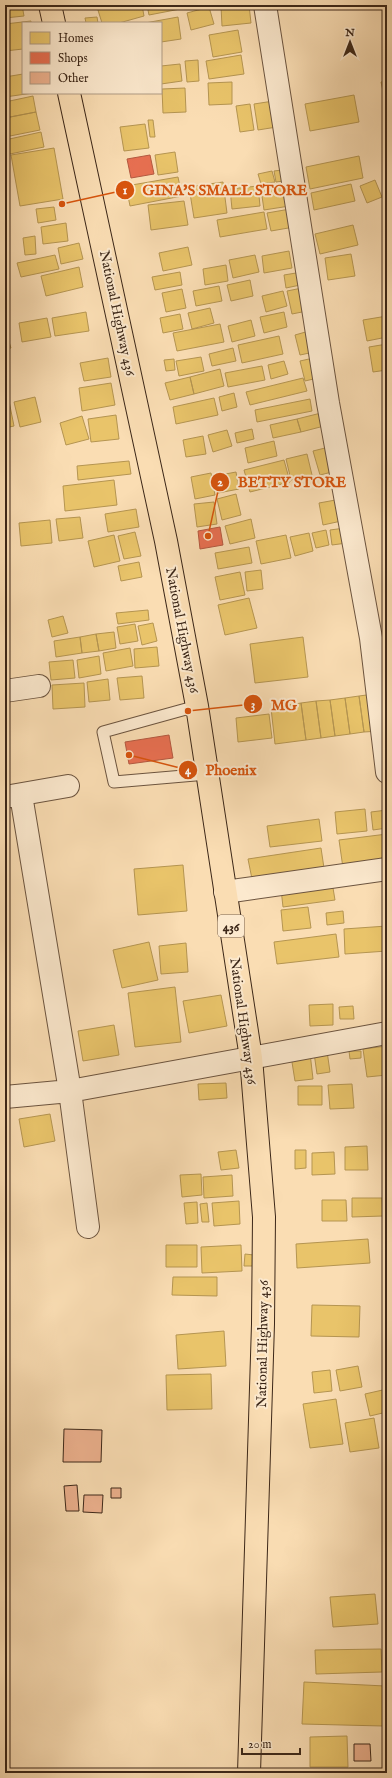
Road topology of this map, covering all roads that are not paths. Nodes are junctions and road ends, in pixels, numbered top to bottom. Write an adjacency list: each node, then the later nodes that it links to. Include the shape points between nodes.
1 (50, 5): 3 (main road)
2 (265, 5): 8 (street, via 328,403 371,638)
3 (54, 22)
4 (69, 94): 7 (main road, National Highway 436 / 436, via 162,518)
5 (39, 686): 6 (street)
6 (5, 691)
7 (197, 706): 9 (main road, National Highway 436 / 436); 9 (lane, via 103,732 114,782)
8 (387, 772)
9 (207, 774): 13 (main road, National Highway 436 / 436)
10 (68, 786): 11 (street)
11 (13, 796): 16 (street)
12 (387, 869): 13 (street)
13 (225, 892): 15 (main road, National Highway 436 / 436)
14 (387, 1034): 15 (street)
15 (251, 1058): 16 (street); 19 (main road, National Highway 436 / 436, via 264,1217)
16 (70, 1091): 17 (street); 18 (street)
17 (5, 1097)
18 (88, 1227)
19 (249, 1773)

